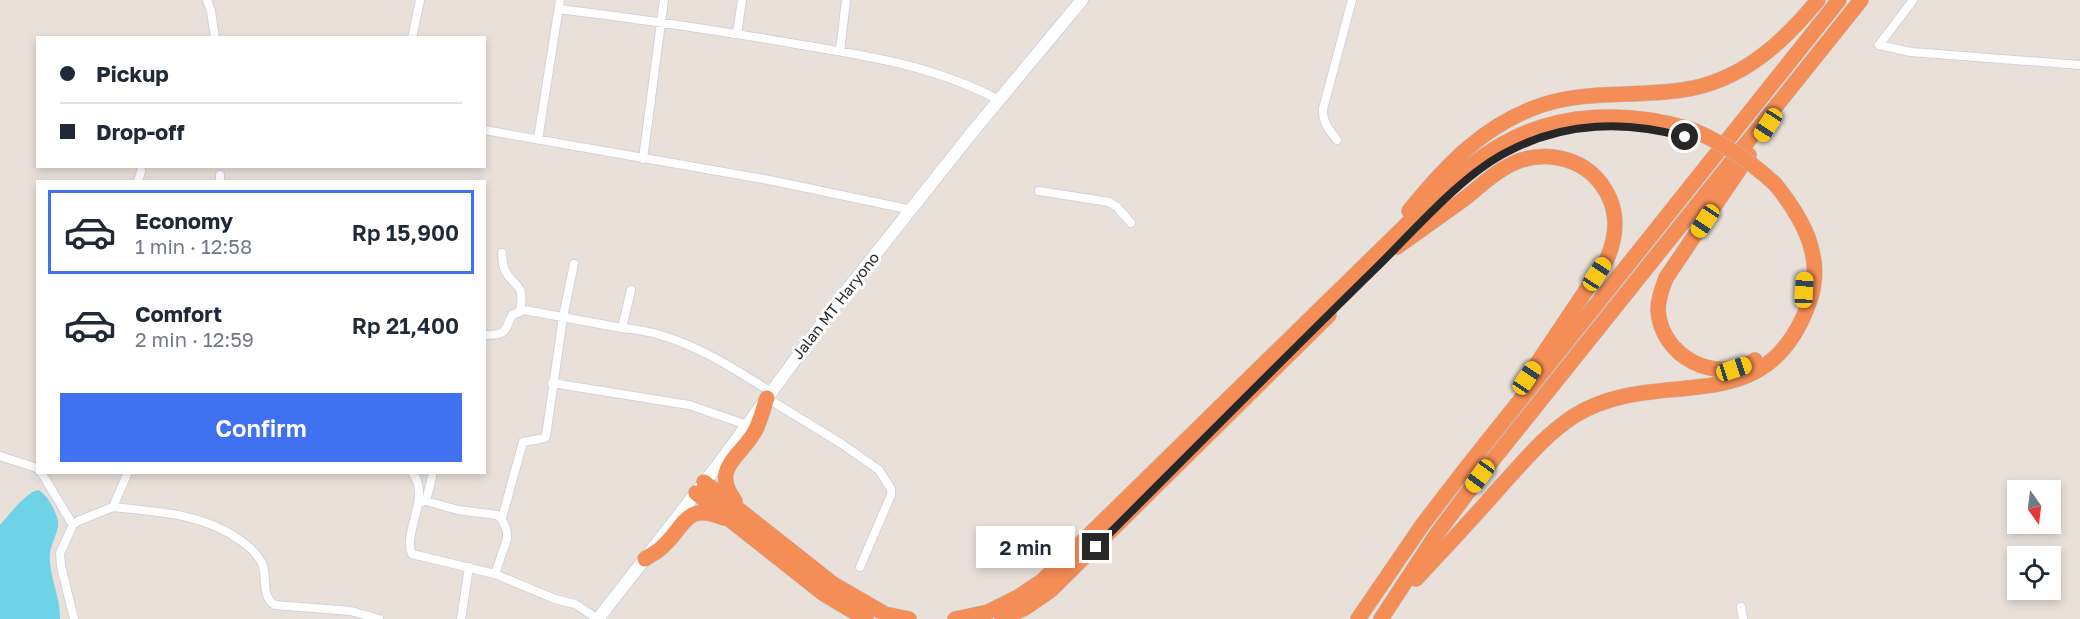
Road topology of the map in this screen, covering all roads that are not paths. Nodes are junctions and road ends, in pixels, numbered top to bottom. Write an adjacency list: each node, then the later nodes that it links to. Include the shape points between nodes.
1 (207, 0): 15 (street)
2 (420, 0): 16 (street)
3 (664, 0): 13 (street)
4 (742, 0): 14 (street)
5 (846, 0): 17 (street)
6 (1082, 0): 20 (main road, Jalan MT Haryono)
7 (1352, 0): 24 (street, via 1323,109 1326,127)
8 (1818, 0): 35 (highway, via 1774,48 1745,68 1706,86 1567,99 1542,105 1495,127 1452,160)
9 (1839, 0): 46 (highway)
10 (1862, 0): 19 (highway)
11 (1913, 0): 18 (street, via 1879,45 1911,52)
12 (560, 4): 13 (street); 23 (street)
13 (660, 22): 14 (street); 25 (street)
14 (737, 34): 17 (street)
15 (215, 36)
16 (412, 36)
17 (840, 51): 20 (street, via 929,70)
18 (2080, 66)
19 (1793, 87): 28 (highway, via 1666,278 1660,293 1658,309 1666,336 1677,351 1704,367 1734,369 1749,364 1777,343 1798,310 1804,290 1802,246); 63 (highway, via 1480,476)
20 (999, 100): 30 (main road, Jalan MT Haryono)
21 (486, 130): 23 (street)
22 (1688, 133): 28 (highway); 32 (highway, via 1602,126 1565,130 1534,139 1484,165); 35 (highway, via 1644,119 1604,116 1564,121 1530,131 1479,158 1452,180)
23 (538, 139): 25 (street)
24 (1337, 140)
25 (643, 159): 30 (street)
26 (141, 171): 27 (street)
27 (139, 180)
28 (1770, 186): 63 (highway, via 1792,205 1805,226 1814,268 1813,293 1806,314 1782,351 1768,364 1736,380 1703,388 1634,395 1590,407 1574,416 1540,445)
29 (1039, 191): 31 (street, via 1109,202)
30 (912, 210): 42 (main road, Jalan MT Haryono)
31 (1131, 223)
32 (1397, 247): 46 (highway, via 1491,177 1530,157 1551,156 1585,167 1607,192 1613,206 1616,225 1607,259); 71 (highway, via 1080,563 1051,590)
33 (502, 254): 37 (street, via 504,270 522,294)
34 (574, 264): 38 (street)
35 (1361, 269): 70 (highway, via 1042,581 988,612)
36 (631, 291): 39 (street)
37 (520, 310): 38 (street); 40 (street, via 512,315 505,332)
38 (562, 317): 39 (street); 41 (street)
39 (622, 328): 42 (street, via 654,333 699,350)
40 (486, 335)
41 (552, 383): 43 (street, via 689,405); 54 (street, via 546,436 523,442)
42 (769, 395): 43 (main road, Jalan MT Haryono); 55 (highway, via 755,430 724,476 725,487); 59 (street, via 879,470 888,482 891,495)
43 (747, 425): 51 (main road, Jalan MT Haryono)
44 (0, 456): 45 (street)
45 (36, 468)
46 (1466, 468): 72 (highway)
47 (42, 474): 56 (street)
48 (127, 474): 53 (street)
49 (413, 474): 52 (street)
50 (432, 477): 52 (street)
51 (700, 488): 55 (highway); 57 (main road, Jalan MT Haryono)
52 (423, 502): 54 (street); 58 (street, via 410,546 412,554)
53 (113, 507): 56 (street); 64 (street, via 207,521 256,554 263,567 266,594 275,604 351,611)
54 (502, 518): 60 (street, via 508,534)
55 (741, 518): 57 (highway, via 710,513 690,516 662,548); 62 (highway, via 833,584)
56 (73, 525): 65 (street, via 60,558)
57 (645, 558): 68 (main road, Jalan MT Haryono)
58 (469, 567): 60 (street); 67 (street)
59 (860, 567)
60 (495, 574): 68 (street, via 575,604)
61 (1742, 607): 73 (street)
62 (860, 611): 69 (highway)
63 (1385, 613)
64 (365, 617): 66 (street)
65 (74, 619)
66 (379, 619)
67 (461, 619)
68 (598, 619)
69 (909, 619)
70 (955, 619)
71 (1002, 619)
72 (1358, 619)
73 (1743, 619)

